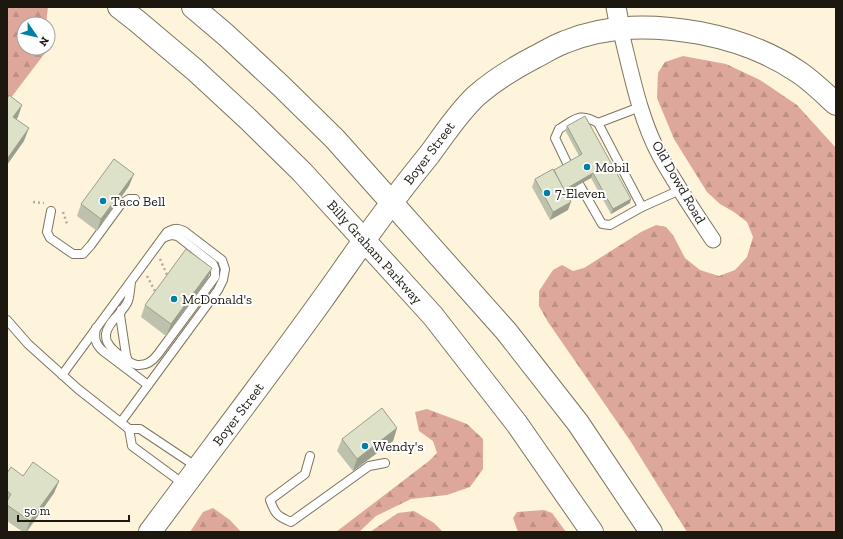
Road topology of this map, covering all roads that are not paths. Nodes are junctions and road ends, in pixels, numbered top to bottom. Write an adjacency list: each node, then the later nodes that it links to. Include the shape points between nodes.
1 (119, 7): 15 (main road, Billy Graham Parkway, via 195,70 249,120 302,172)
2 (193, 7): 10 (main road, via 324,129)
3 (616, 7): 4 (street, Old Dowd Road)
4 (620, 28): 5 (main road, Boyer Street, via 670,28 739,42 773,57 800,73); 6 (street, Old Dowd Road); 10 (main road, Boyer Street, via 564,42 500,77 454,120)
5 (836, 104)
6 (640, 107): 7 (lane); 8 (street, Old Dowd Road, via 659,154)
7 (598, 123): 11 (lane); 11 (lane, via 588,117 579,117 558,128 555,138 567,163 602,224 610,225)
8 (680, 190): 11 (lane); 14 (street, Old Dowd Road)
9 (135, 199): 12 (lane, via 129,199 121,204 83,254 73,254 50,238 47,232)
10 (391, 202): 15 (main road, Boyer Street); 31 (main road, via 506,331 578,423)
11 (642, 207)
12 (51, 211)
13 (162, 239): 16 (lane); 20 (lane, via 175,235 213,264 215,277 152,361 145,365 137,365); 22 (lane, via 172,229 184,231 222,260 225,269 224,280)
14 (713, 240)
15 (365, 241): 27 (main road, Boyer Street); 30 (main road, Billy Graham Parkway, via 432,316 517,424)
16 (132, 280): 17 (lane, via 128,302); 19 (lane)
17 (121, 310): 20 (lane); 20 (lane, via 106,332 106,339 111,348)
18 (7, 320): 21 (lane, via 28,344)
19 (96, 327): 21 (lane); 22 (lane, via 94,337 97,346)
20 (128, 361)
21 (62, 375): 23 (lane)
22 (148, 385): 23 (lane)
23 (121, 422): 24 (lane)
24 (128, 429): 27 (lane, via 140,429); 28 (lane, via 132,446)
25 (310, 456): 26 (lane, via 305,474 270,500 279,517 291,522 369,466)
26 (385, 463)
27 (198, 468): 28 (main road, Boyer Street)
28 (185, 485): 29 (main road, Boyer Street)
29 (150, 532)
30 (592, 532)
31 (651, 532)

